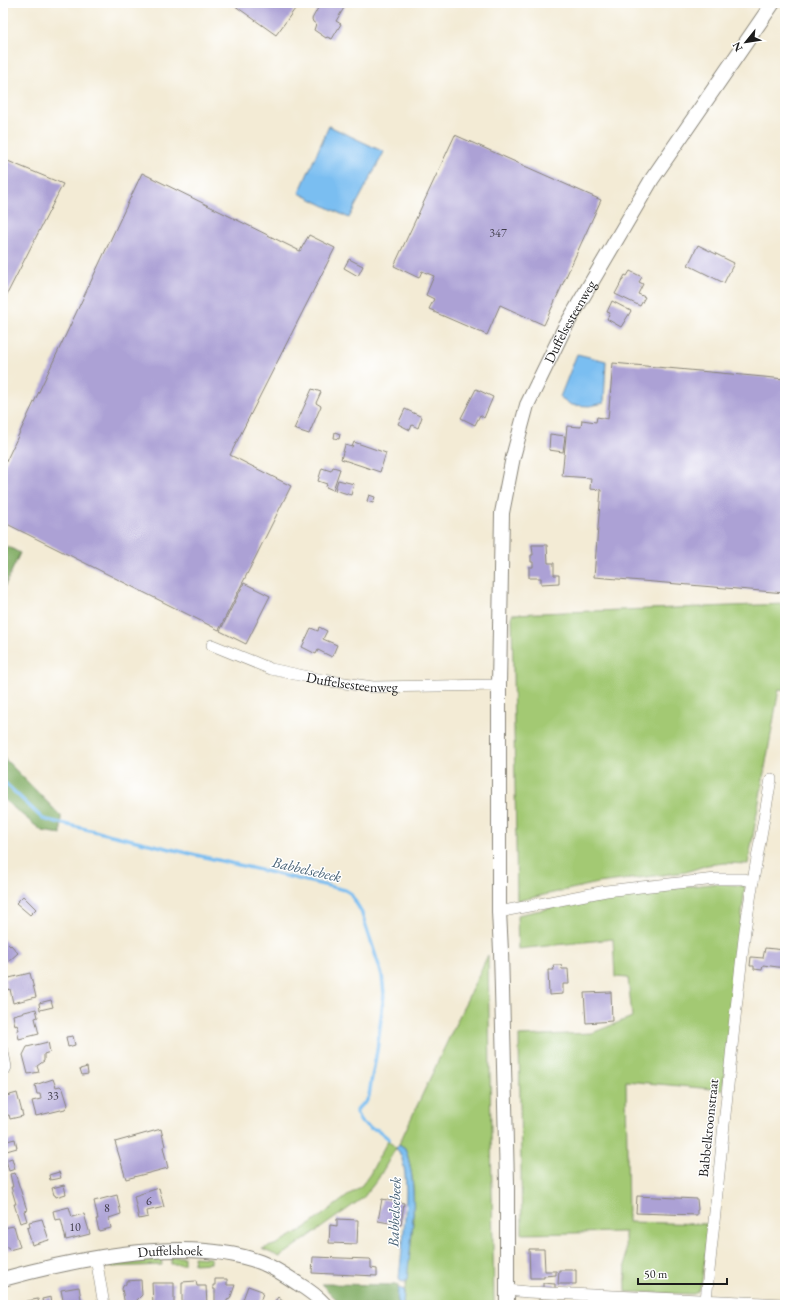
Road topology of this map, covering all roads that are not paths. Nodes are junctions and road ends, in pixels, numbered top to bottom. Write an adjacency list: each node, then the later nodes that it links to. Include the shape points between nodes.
1 (773, 3): 3 (street, Duffelsesteenweg, via 652,179 564,329 527,405 502,513)
2 (212, 645): 3 (street, Duffelsesteenweg, via 271,669 373,687)
3 (499, 685): 6 (street, Duffelsesteenweg)
4 (771, 779): 5 (street, Babbelkroonstraat)
5 (753, 881): 6 (street, via 716,879 606,891); 12 (street, Babbelkroonstraat, via 741,964)
6 (499, 912): 11 (street, Duffelsesteenweg, via 507,1182)
7 (3, 1052): 8 (street, via 6,1067)
8 (3, 1073)
9 (96, 1258): 10 (street, Duffelshoek); 14 (street); 15 (street, Duffelshoek, via 170,1250 201,1250 231,1255 260,1262 284,1274)
10 (3, 1279)
11 (507, 1290): 12 (street); 16 (street, Duffelsesteenweg)
12 (706, 1300): 13 (street)
13 (785, 1304)
14 (104, 1305)
15 (325, 1305)
16 (507, 1305)

